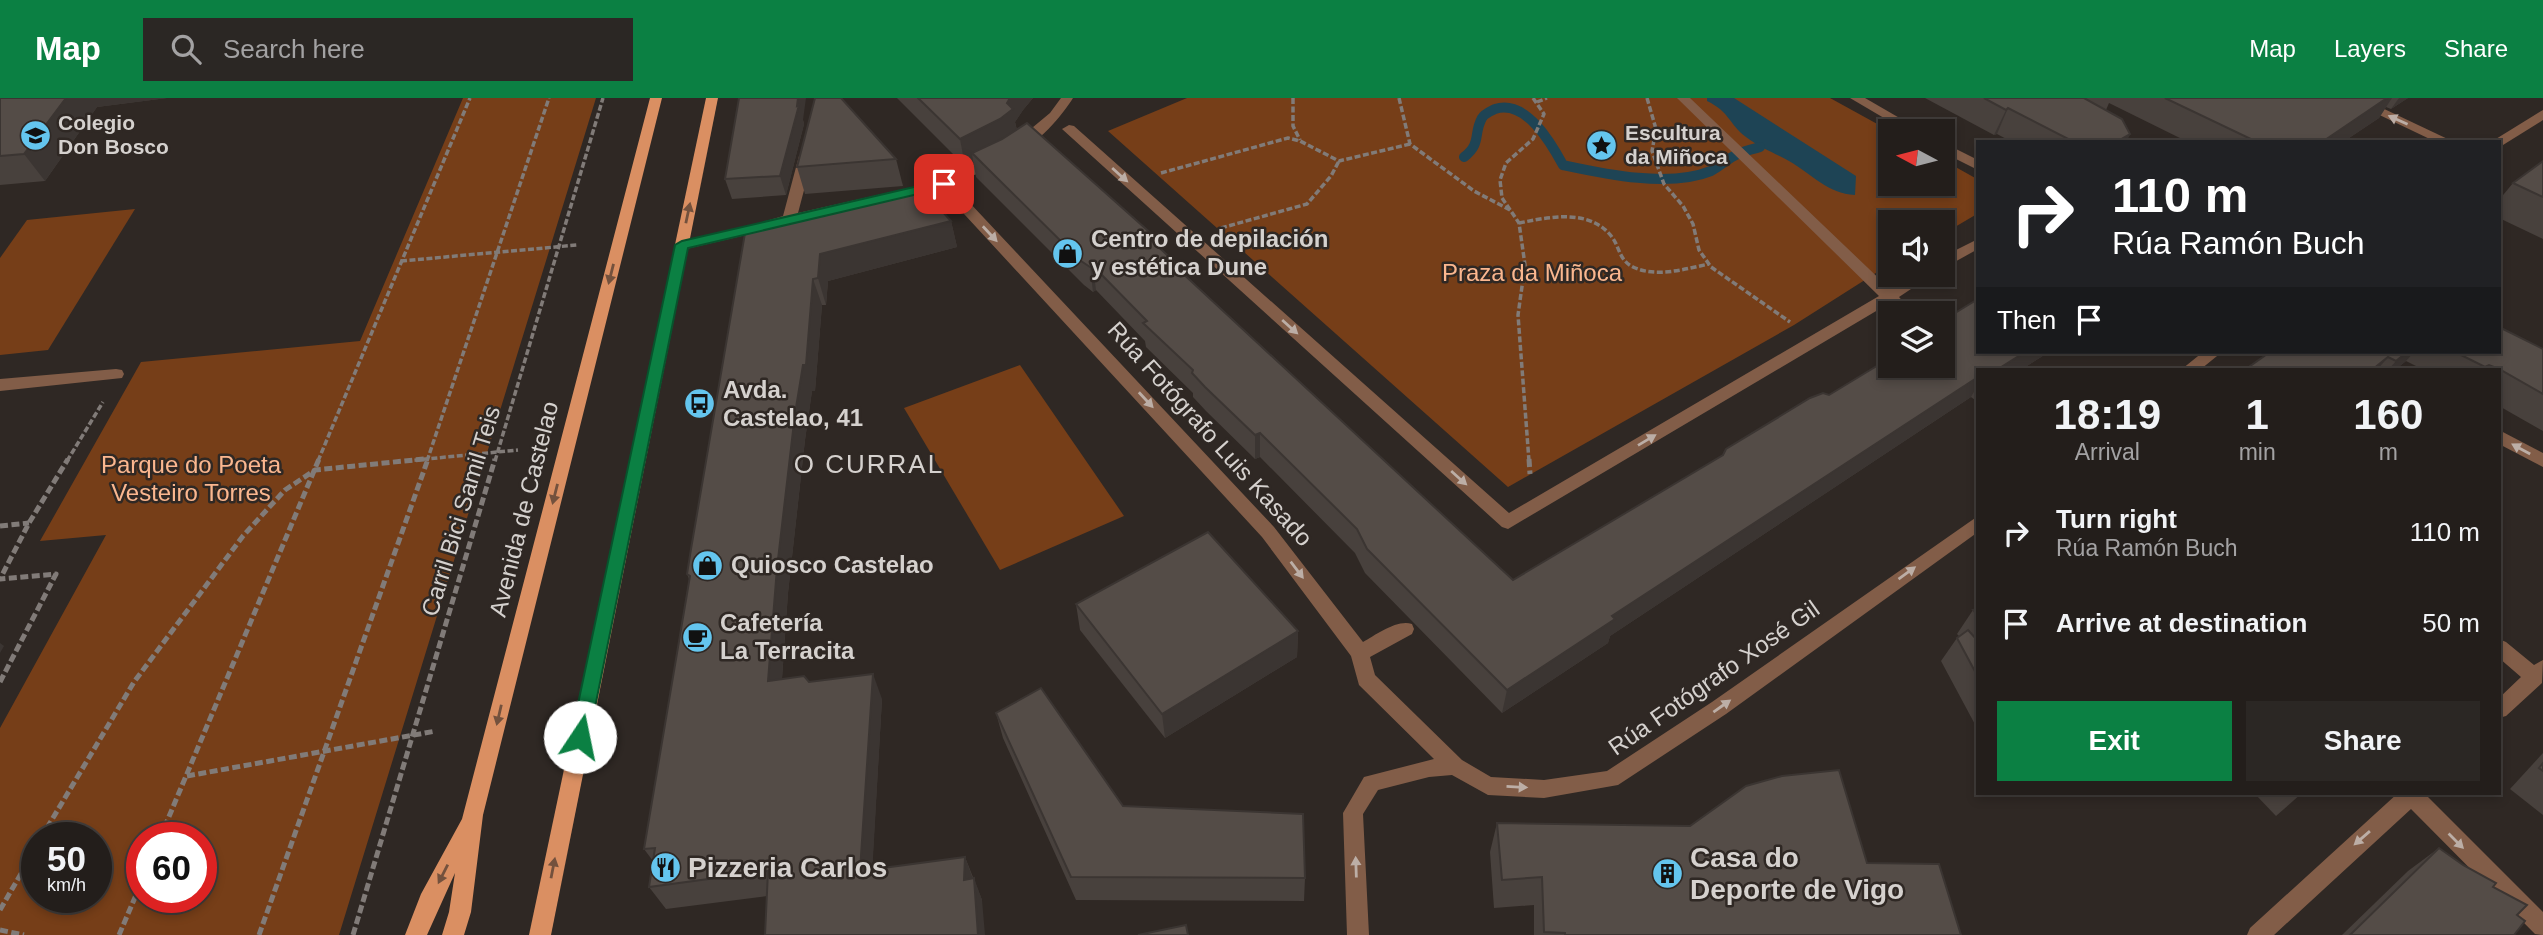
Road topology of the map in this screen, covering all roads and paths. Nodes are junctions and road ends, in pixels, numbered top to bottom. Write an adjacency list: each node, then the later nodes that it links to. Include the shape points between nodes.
1 (470, 98): 39 (path)
2 (549, 98): 37 (path)
3 (603, 98): 36 (path, Carril Bici Samil Teis)
4 (656, 98): 73 (main road, Avenida de Castelao, one-way to 73)
5 (712, 98): 35 (main road, one-way to 5)
6 (1067, 98): 28 (street, via 1055,116 1024,143)
7 (1293, 98): 21 (path, via 1293,126)
8 (1399, 98): 23 (path)
9 (1533, 98): 15 (path)
10 (1547, 98): 15 (path)
11 (1647, 98): 40 (path, via 1656,129 1652,151 1664,184 1683,206)
12 (1683, 98): 42 (street)
13 (1856, 98): 17 (street)
14 (2350, 98): 19 (street, one-way to 14)
15 (1537, 102): 29 (path, via 1543,121 1533,139 1506,163 1500,180 1502,198)
16 (2543, 114): 20 (street)
17 (1894, 119)
18 (1069, 129): 42 (street, one-way to 42, via 1508,522)
19 (2443, 140)
20 (2501, 140)
21 (1300, 141): 25 (path); 27 (path, via 1273,140)
22 (810, 142): 30 (street)
23 (1410, 144): 25 (path); 29 (path, via 1474,191)
24 (1955, 153): 26 (street)
25 (1339, 161): 32 (path, via 1307,204)
26 (1976, 165)
27 (1158, 174)
28 (944, 184): 30 (street); 62 (street, Rúa Fotógrafo Luis Kasado, one-way to 62, via 1268,532)
29 (1511, 211): 31 (path)
30 (789, 219): 35 (street)
31 (1520, 223): 40 (path, via 1558,216 1598,224 1613,238 1625,262 1647,271 1665,273); 56 (path, via 1525,265 1518,315)
32 (1218, 229)
33 (1976, 244): 38 (street)
34 (578, 245): 36 (path)
35 (682, 245): 87 (main road, one-way to 35)
36 (559, 246): 37 (path); 52 (path, Carril Bici Samil Teis)
37 (496, 252): 39 (path); 53 (path)
38 (1955, 256)
39 (401, 261): 55 (path)
40 (1709, 264): 44 (path)
41 (1905, 287): 42 (street)
42 (1889, 297): 43 (street)
43 (1893, 301)
44 (1794, 325)
45 (2211, 354): 46 (street)
46 (2191, 368)
47 (116, 374): 48 (street)
48 (0, 385)
49 (104, 400): 57 (path)
50 (2501, 437): 54 (street, one-way to 50)
51 (518, 450): 52 (path)
52 (497, 452): 53 (path); 67 (path, Carril Bici Samil Teis)
53 (428, 459): 55 (path); 68 (path)
54 (2543, 461)
55 (315, 470): 70 (path); 74 (path, via 276,499 188,606 134,682)
56 (1530, 475)
57 (29, 523): 59 (path); 64 (path, via 0,579 56,574)
58 (1976, 523): 69 (street, Rúa Fotógrafo Xosé Gil, one-way to 58, via 1488,786 1544,789 1611,779 1719,708)
59 (0, 526)
60 (1405, 629): 62 (street)
61 (2501, 648): 63 (street)
62 (1360, 653): 69 (street, Rúa Fotógrafo Luis Kasado, via 1366,679)
63 (2539, 673): 65 (street)
64 (0, 682)
65 (2501, 708)
66 (436, 731): 67 (path)
67 (412, 737): 68 (path); 84 (path, Carril Bici Samil Teis)
68 (321, 754): 70 (path); 83 (path)
69 (1455, 766): 88 (street, one-way to 69, via 1353,813 1371,783)
70 (186, 776): 75 (path)
71 (2410, 795): 89 (street, one-way to 89)
72 (2412, 795): 79 (street, one-way to 79)
73 (474, 815): 85 (main road, one-way to 85); 86 (main road, Avenida de Castelao)
74 (51, 822)
75 (167, 822)
76 (21, 874): 77 (path)
77 (0, 910)
78 (128, 913): 82 (path)
79 (2543, 927)
80 (0, 930): 81 (path)
81 (24, 935)
82 (119, 935)
83 (259, 935)
84 (353, 935)
85 (416, 935)
86 (453, 935)
87 (540, 935)
88 (1358, 935)
89 (2258, 935)

